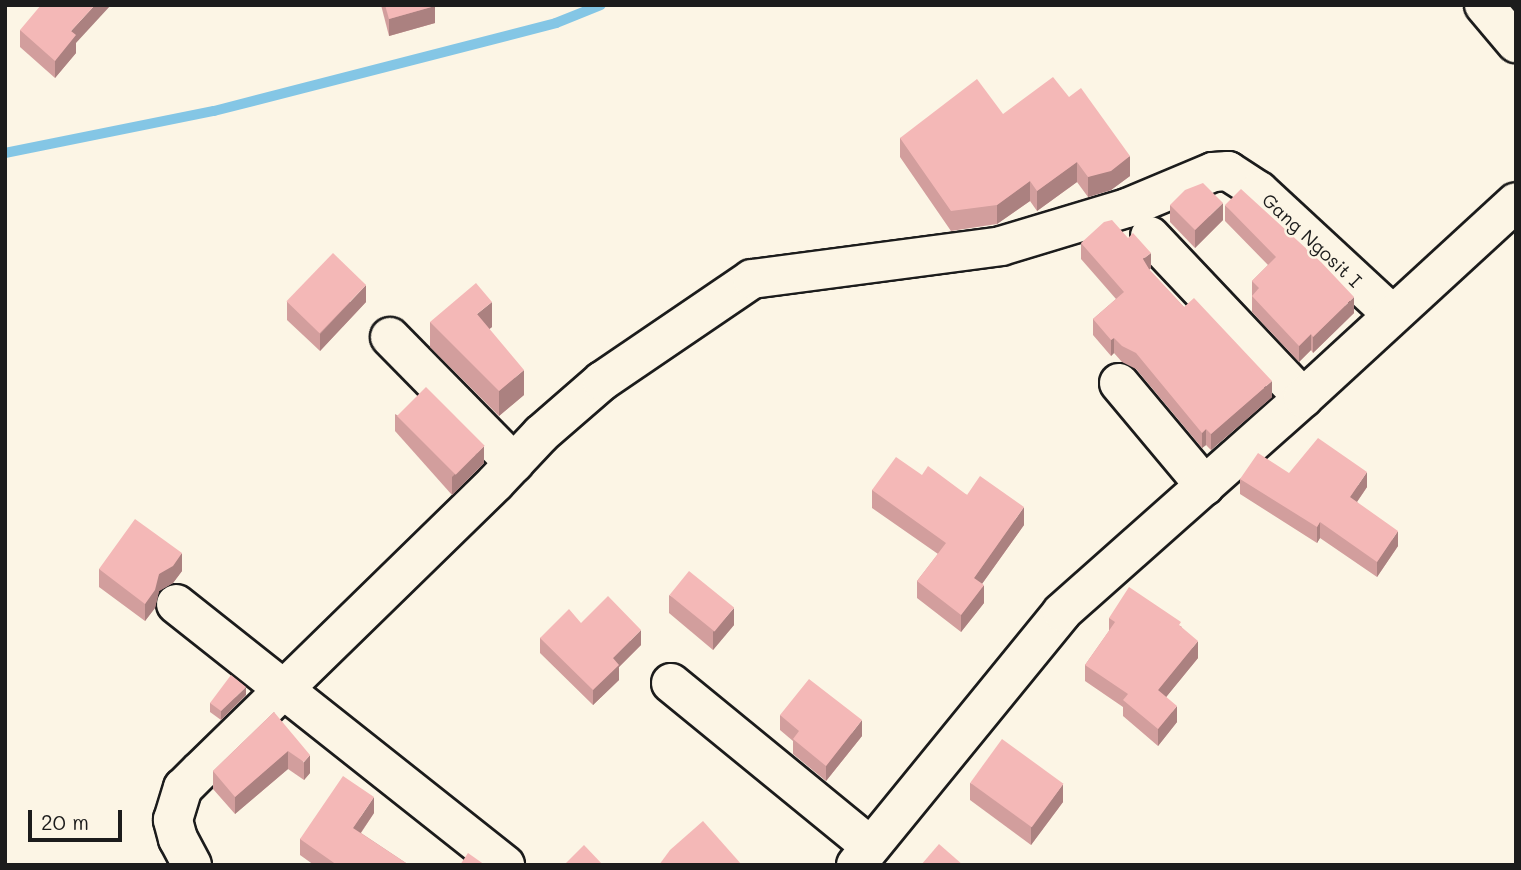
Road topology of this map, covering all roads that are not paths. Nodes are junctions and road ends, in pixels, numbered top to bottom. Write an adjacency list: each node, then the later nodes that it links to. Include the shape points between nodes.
1 (1484, 5): 2 (street)
2 (1516, 43)
3 (1516, 202): 5 (street)
4 (1150, 236): 8 (street)
5 (1392, 314): 8 (street); 9 (street, Gang Ngosit I, via 1259,191 1228,172 1213,172 1127,208 1001,246 751,279 602,381)
6 (390, 337): 9 (street)
7 (1119, 383): 10 (street)
8 (1303, 398): 10 (street)
9 (514, 463): 13 (street)
10 (1205, 486): 14 (street, via 1062,612)
11 (176, 604): 13 (street)
12 (671, 683): 14 (street)
13 (283, 689): 15 (street, via 184,788 173,820); 16 (street)
14 (863, 855)
15 (192, 865)
16 (505, 865)

